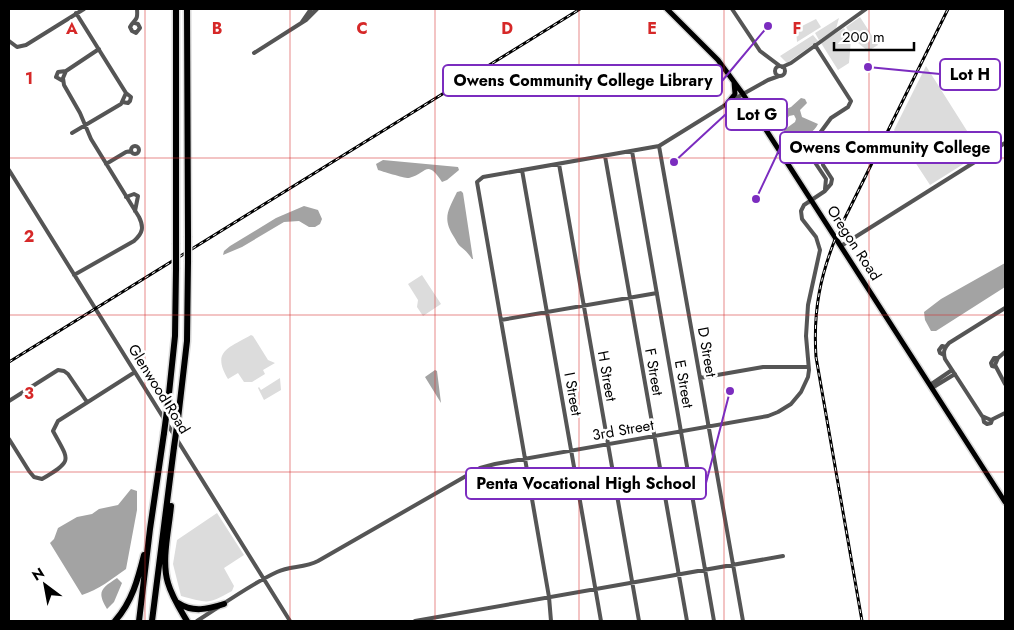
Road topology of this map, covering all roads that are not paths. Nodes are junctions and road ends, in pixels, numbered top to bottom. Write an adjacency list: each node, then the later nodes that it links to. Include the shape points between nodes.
1 (84, 9): 10 (street)
2 (137, 9): 11 (street)
3 (176, 9): 72 (highway, bridge, via 175,336)
4 (187, 9): 70 (highway, bridge, via 187,341)
5 (311, 9): 12 (street)
6 (317, 9): 12 (street)
7 (667, 9): 24 (main road, Oregon Road, via 718,60)
8 (732, 9): 17 (street, via 760,51)
9 (866, 9): 14 (street)
10 (76, 13): 13 (street, via 22,46 15,46); 15 (street)
11 (135, 23)
12 (298, 25): 16 (street)
13 (9, 41)
14 (815, 45): 18 (street); 41 (street, via 851,101 804,146 827,182)
15 (99, 49): 25 (street); 29 (street, via 56,75 63,81)
16 (254, 53)
17 (771, 61): 19 (street); 20 (street)
18 (791, 63): 19 (street); 21 (street)
19 (781, 66): 20 (street); 21 (street)
20 (775, 71): 22 (street); 23 (street)
21 (785, 71): 22 (street)
22 (779, 76): 23 (street)
23 (768, 80): 26 (street)
24 (734, 81): 26 (main road, Oregon Road); 28 (main road, via 735,94)
25 (126, 94): 27 (street); 27 (street, via 130,102)
26 (743, 94): 28 (street); 43 (main road, Oregon Road)
27 (122, 102): 29 (street)
28 (726, 105): 32 (street)
29 (85, 125): 30 (street); 36 (street)
30 (72, 133)
31 (1005, 143): 45 (street)
32 (659, 146): 34 (street); 57 (street, D Street)
33 (131, 151): 36 (street)
34 (632, 151): 35 (street); 47 (street, E Street)
35 (605, 156): 37 (street); 48 (street, F Street)
36 (106, 164): 42 (street)
37 (558, 164): 40 (street); 49 (street, H Street)
38 (823, 165): 41 (street, via 832,181)
39 (9, 170): 46 (street, Glenwood Road)
40 (522, 170): 51 (street, I Street); 52 (street, via 478,180)
41 (825, 191): 43 (street)
42 (126, 197): 44 (street); 44 (street, via 138,196)
43 (811, 200): 45 (main road, Oregon Road); 54 (street, 3rd Street, via 802,208 801,215 816,237 820,250 807,316)
44 (135, 211): 46 (street, via 142,226 137,238)
45 (840, 246): 59 (main road, Oregon Road)
46 (74, 275): 55 (street, Glenwood Road)
47 (657, 293): 48 (street); 64 (street, E Street)
48 (630, 298): 49 (street); 65 (street, F Street)
49 (583, 306): 51 (street); 67 (street, H Street)
50 (1005, 308): 56 (street, via 946,347 942,346 940,353)
51 (547, 312): 52 (street); 68 (street, I Street)
52 (501, 320): 69 (street)
53 (1005, 352): 58 (street, via 991,362)
54 (808, 367): 57 (street, via 763,367); 63 (street, 3rd Street, via 808,377 801,392 783,410 768,416)
55 (136, 372): 61 (street); 77 (street, Glenwood Road)
56 (953, 372): 59 (street); 62 (street, via 983,417 992,420)
57 (700, 378): 63 (street, D Street)
58 (1005, 384)
59 (931, 387): 71 (main road, Oregon Road)
60 (9, 401): 61 (street, via 58,370 68,374)
61 (87, 402): 66 (street, via 54,426 53,431 66,461 62,467 42,478 34,477)
62 (1005, 413)
63 (708, 426): 64 (street, 3rd Street); 74 (street, D Street)
64 (681, 431): 65 (street, 3rd Street); 75 (street, E Street)
65 (654, 436): 67 (street, 3rd Street); 76 (street, F Street)
66 (9, 439)
67 (608, 444): 68 (street, 3rd Street); 78 (street, H Street)
68 (571, 451): 69 (street, 3rd Street); 79 (street, I Street)
69 (525, 459): 77 (street, 3rd Street, via 474,471 312,564 281,570); 80 (street)
70 (172, 465): 81 (highway, via 165,564 167,582); 85 (highway)
71 (1005, 502)
72 (150, 529): 83 (highway, via 135,588); 84 (highway)
73 (783, 556): 74 (street)
74 (733, 565): 75 (street); 95 (street, D Street)
75 (705, 570): 76 (street); 94 (street, E Street)
76 (679, 574): 78 (street); 93 (street, F Street)
77 (264, 579): 82 (street, 3rd Street); 88 (street, Glenwood Road)
78 (632, 583): 79 (street); 92 (street, H Street)
79 (596, 589): 80 (street); 91 (street, I Street)
80 (549, 597): 89 (street); 90 (street)
81 (174, 599): 82 (highway, via 195,610); 86 (highway)
82 (224, 604): 87 (street, 3rd Street)
83 (115, 621)
84 (139, 621)
85 (152, 621)
86 (187, 621)
87 (197, 621)
88 (290, 621)
89 (415, 621)
90 (551, 621)
91 (601, 621)
92 (639, 621)
93 (687, 621)
94 (714, 621)
95 (743, 621)

